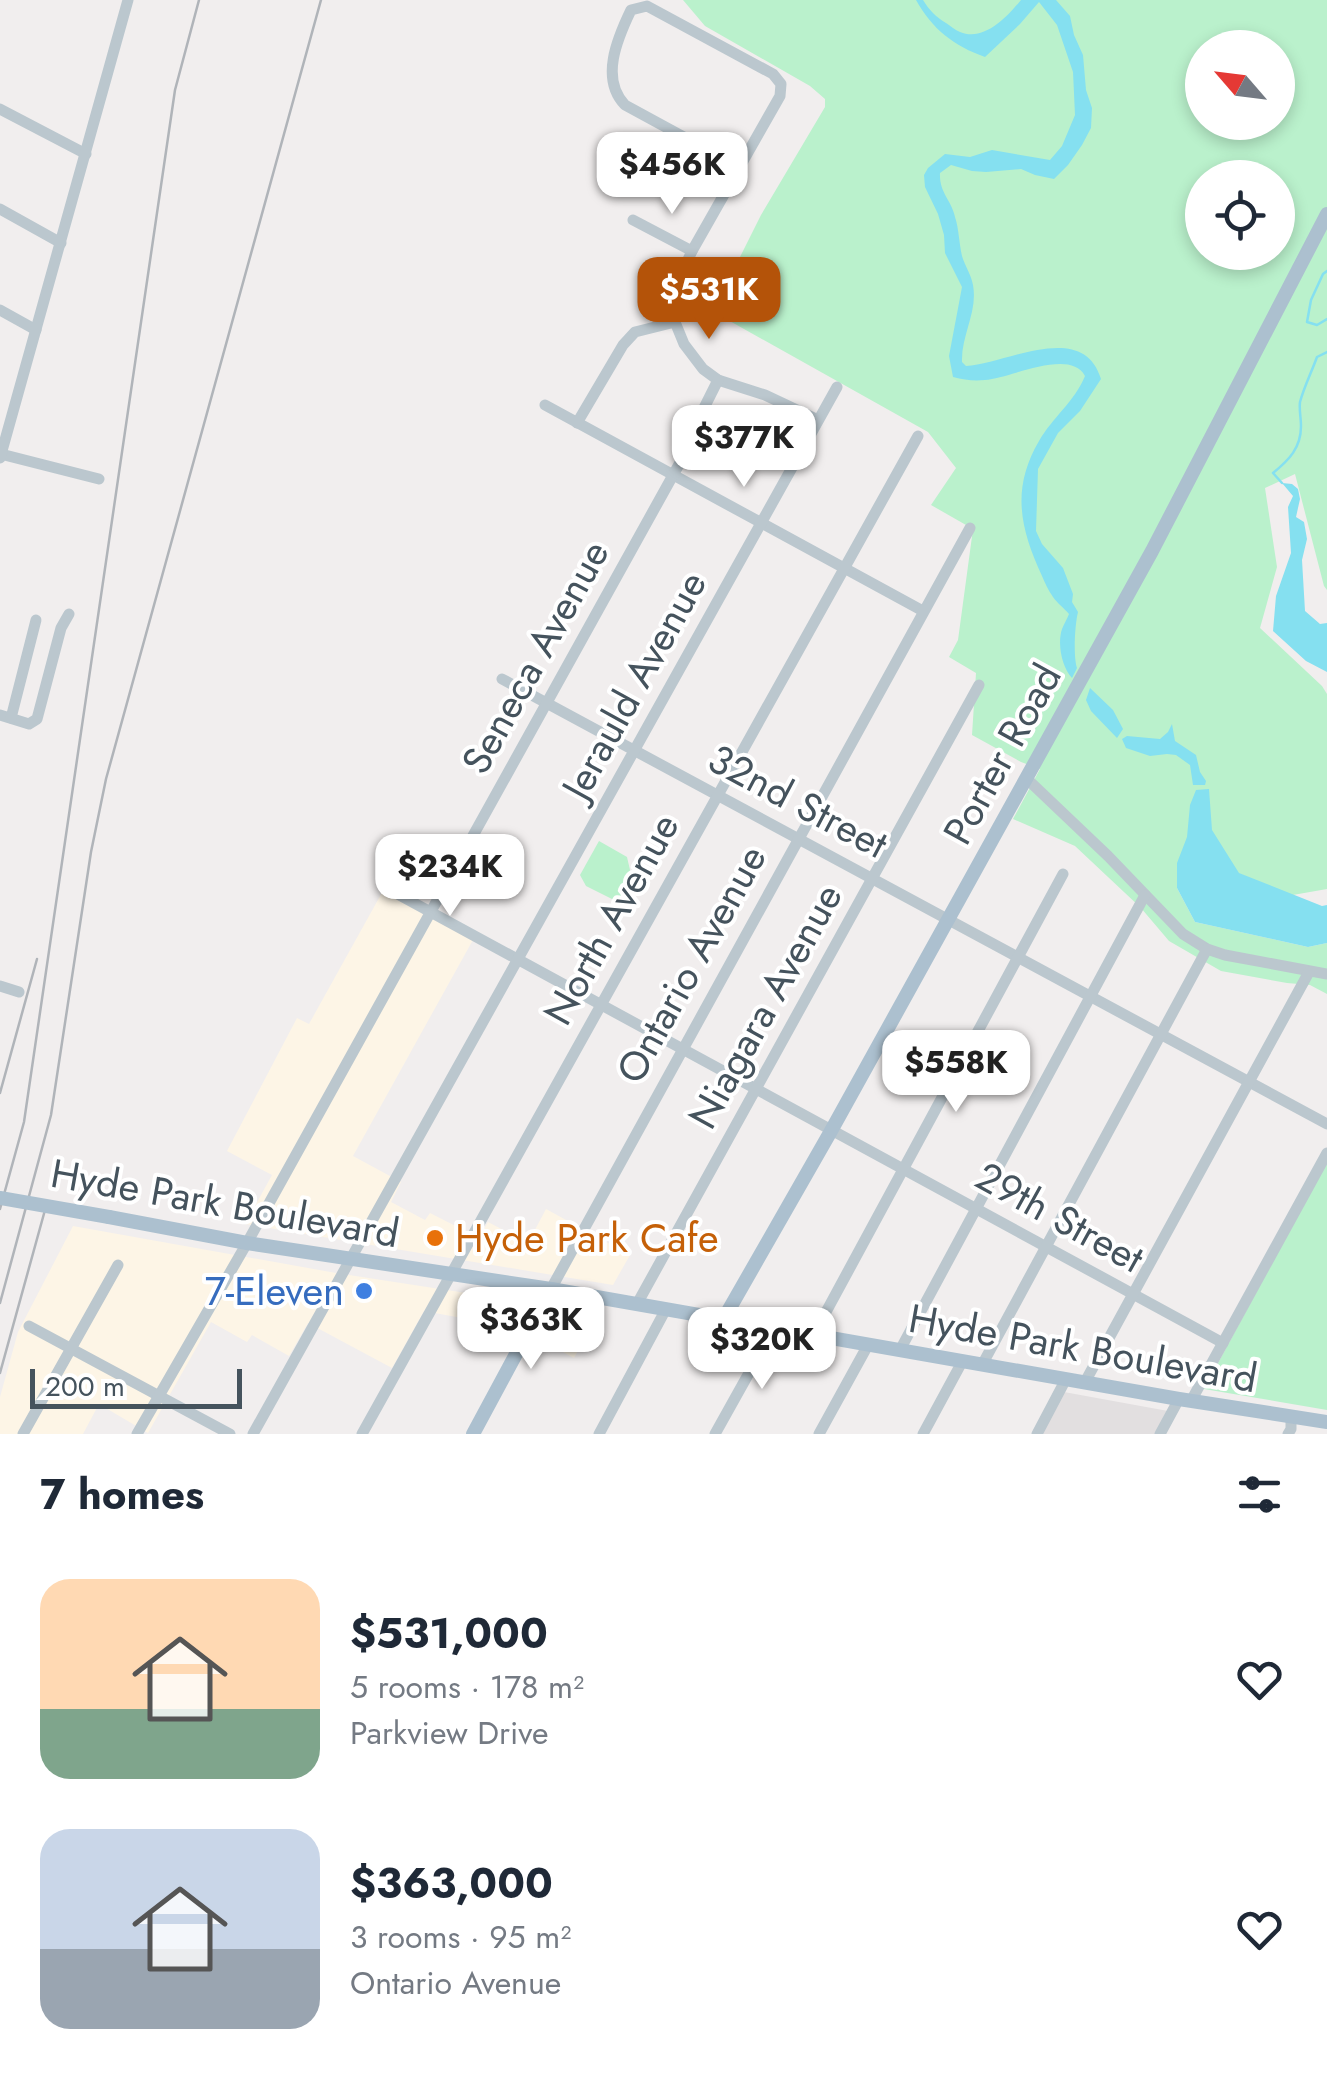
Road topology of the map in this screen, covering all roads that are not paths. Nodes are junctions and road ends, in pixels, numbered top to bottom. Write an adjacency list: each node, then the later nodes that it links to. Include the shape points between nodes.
1 (128, 0): 3 (street)
2 (0, 109): 3 (street)
3 (86, 154): 8 (street)
4 (739, 167): 4 (street, via 615,95 614,56 631,10 647,6 773,74 780,84 780,96); 9 (street)
5 (0, 210): 8 (street)
6 (1327, 214): 34 (main road, Porter Road)
7 (633, 220): 9 (street)
8 (61, 243): 12 (street)
9 (692, 251): 11 (street, via 678,281)
10 (0, 310): 12 (street)
11 (676, 322): 13 (street, via 684,344); 18 (street, via 635,332)
12 (36, 330): 16 (street)
13 (718, 380): 17 (street); 21 (street, Seneca Avenue)
14 (837, 387): 17 (street, Jerauld Avenue)
15 (545, 405): 18 (street)
16 (6, 411): 20 (street)
17 (818, 420): 23 (street, Jerauld Avenue)
18 (577, 423): 21 (street)
19 (918, 436): 25 (street, North Avenue)
20 (0, 456): 22 (street)
21 (673, 476): 23 (street); 31 (street, Seneca Avenue)
22 (100, 479)
23 (762, 524): 25 (street); 33 (street, Jerauld Avenue)
24 (970, 528): 26 (street, Ontario Avenue)
25 (844, 567): 26 (street); 35 (street, North Avenue)
26 (923, 611): 36 (street, Ontario Avenue)
27 (70, 614): 32 (street, via 37,719 29,724)
28 (36, 620): 32 (street)
29 (502, 679): 31 (street, 32nd Street)
30 (979, 686): 38 (street, Niagara Avenue)
31 (547, 703): 33 (street, 32nd Street); 41 (street, Seneca Avenue)
32 (6, 717)
33 (635, 751): 35 (street, 32nd Street); 45 (street, Jerauld Avenue)
34 (1026, 778): 40 (street); 42 (main road, Porter Road)
35 (717, 795): 36 (street, 32nd Street); 51 (street, North Avenue)
36 (798, 838): 38 (street, 32nd Street); 53 (street, Ontario Avenue)
37 (1063, 874): 44 (street)
38 (873, 878): 42 (street, 32nd Street); 55 (street, Niagara Avenue)
39 (392, 891): 41 (street, 29th Street)
40 (1145, 895): 43 (street); 50 (street)
41 (430, 912): 45 (street, 29th Street); 62 (street, Seneca Avenue)
42 (948, 919): 44 (street, 32nd Street); 57 (main road, Porter Road)
43 (1207, 949): 46 (street); 52 (street)
44 (1018, 958): 50 (street, 32nd Street); 59 (street)
45 (518, 960): 51 (street, 29th Street); 64 (street, Jerauld Avenue)
46 (1308, 972): 47 (street); 54 (street)
47 (1327, 974)
48 (0, 986): 49 (street)
49 (20, 992)
50 (1090, 996): 52 (street, 32nd Street); 61 (street)
51 (601, 1005): 53 (street, 29th Street); 66 (street, North Avenue)
52 (1161, 1035): 54 (street, 32nd Street); 63 (street)
53 (682, 1049): 55 (street, 29th Street); 67 (street, Ontario Avenue)
54 (1248, 1082): 56 (street, 32nd Street); 68 (street)
55 (756, 1088): 57 (street, 29th Street); 69 (street, Niagara Avenue)
56 (1327, 1124)
57 (831, 1130): 59 (street, 29th Street); 71 (main road, Porter Road)
58 (1327, 1152): 75 (street)
59 (903, 1168): 61 (street, 29th Street); 74 (street)
60 (0, 1198): 62 (main road, Hyde Park Boulevard, bridge)
61 (974, 1208): 63 (street, 29th Street); 78 (street)
62 (247, 1243): 64 (main road, Hyde Park Boulevard); 83 (street, Seneca Avenue)
63 (1046, 1247): 68 (street, 29th Street); 80 (street)
64 (351, 1260): 66 (main road, Hyde Park Boulevard); 90 (street, Jerauld Avenue)
65 (118, 1265): 77 (street)
66 (452, 1272): 67 (main road, Hyde Park Boulevard); 91 (street, North Avenue)
67 (551, 1289): 69 (main road, Hyde Park Boulevard); 92 (main road, Ontario Avenue)
68 (1134, 1294): 75 (street, 29th Street); 82 (street)
69 (636, 1304): 70 (main road, Hyde Park Boulevard)
70 (666, 1310): 71 (main road, Hyde Park Boulevard); 93 (street)
71 (723, 1320): 73 (main road, Hyde Park Boulevard)
72 (29, 1326): 77 (street)
73 (772, 1330): 74 (main road, Hyde Park Boulevard); 94 (street)
74 (812, 1336): 76 (main road, Hyde Park Boulevard)
75 (1224, 1343): 84 (street)
76 (868, 1345): 78 (main road, Hyde Park Boulevard); 95 (street)
77 (71, 1348): 83 (street); 87 (street)
78 (900, 1350): 79 (main road, Hyde Park Boulevard)
79 (962, 1362): 80 (main road, Hyde Park Boulevard); 96 (street)
80 (982, 1365): 81 (main road, Hyde Park Boulevard)
81 (1066, 1379): 82 (main road, Hyde Park Boulevard); 97 (street)
82 (1085, 1382): 84 (main road, Hyde Park Boulevard)
83 (159, 1396): 88 (street, Seneca Avenue); 89 (street)
84 (1185, 1400): 85 (main road, Hyde Park Boulevard); 98 (street)
85 (1290, 1416): 86 (main road, Hyde Park Boulevard); 99 (street)
86 (1327, 1422)
87 (23, 1434)
88 (138, 1434)
89 (230, 1434)
90 (253, 1434)
91 (362, 1434)
92 (473, 1434)
93 (599, 1434)
94 (714, 1434)
95 (819, 1434)
96 (922, 1434)
97 (1037, 1434)
98 (1160, 1434)
99 (1288, 1434)

